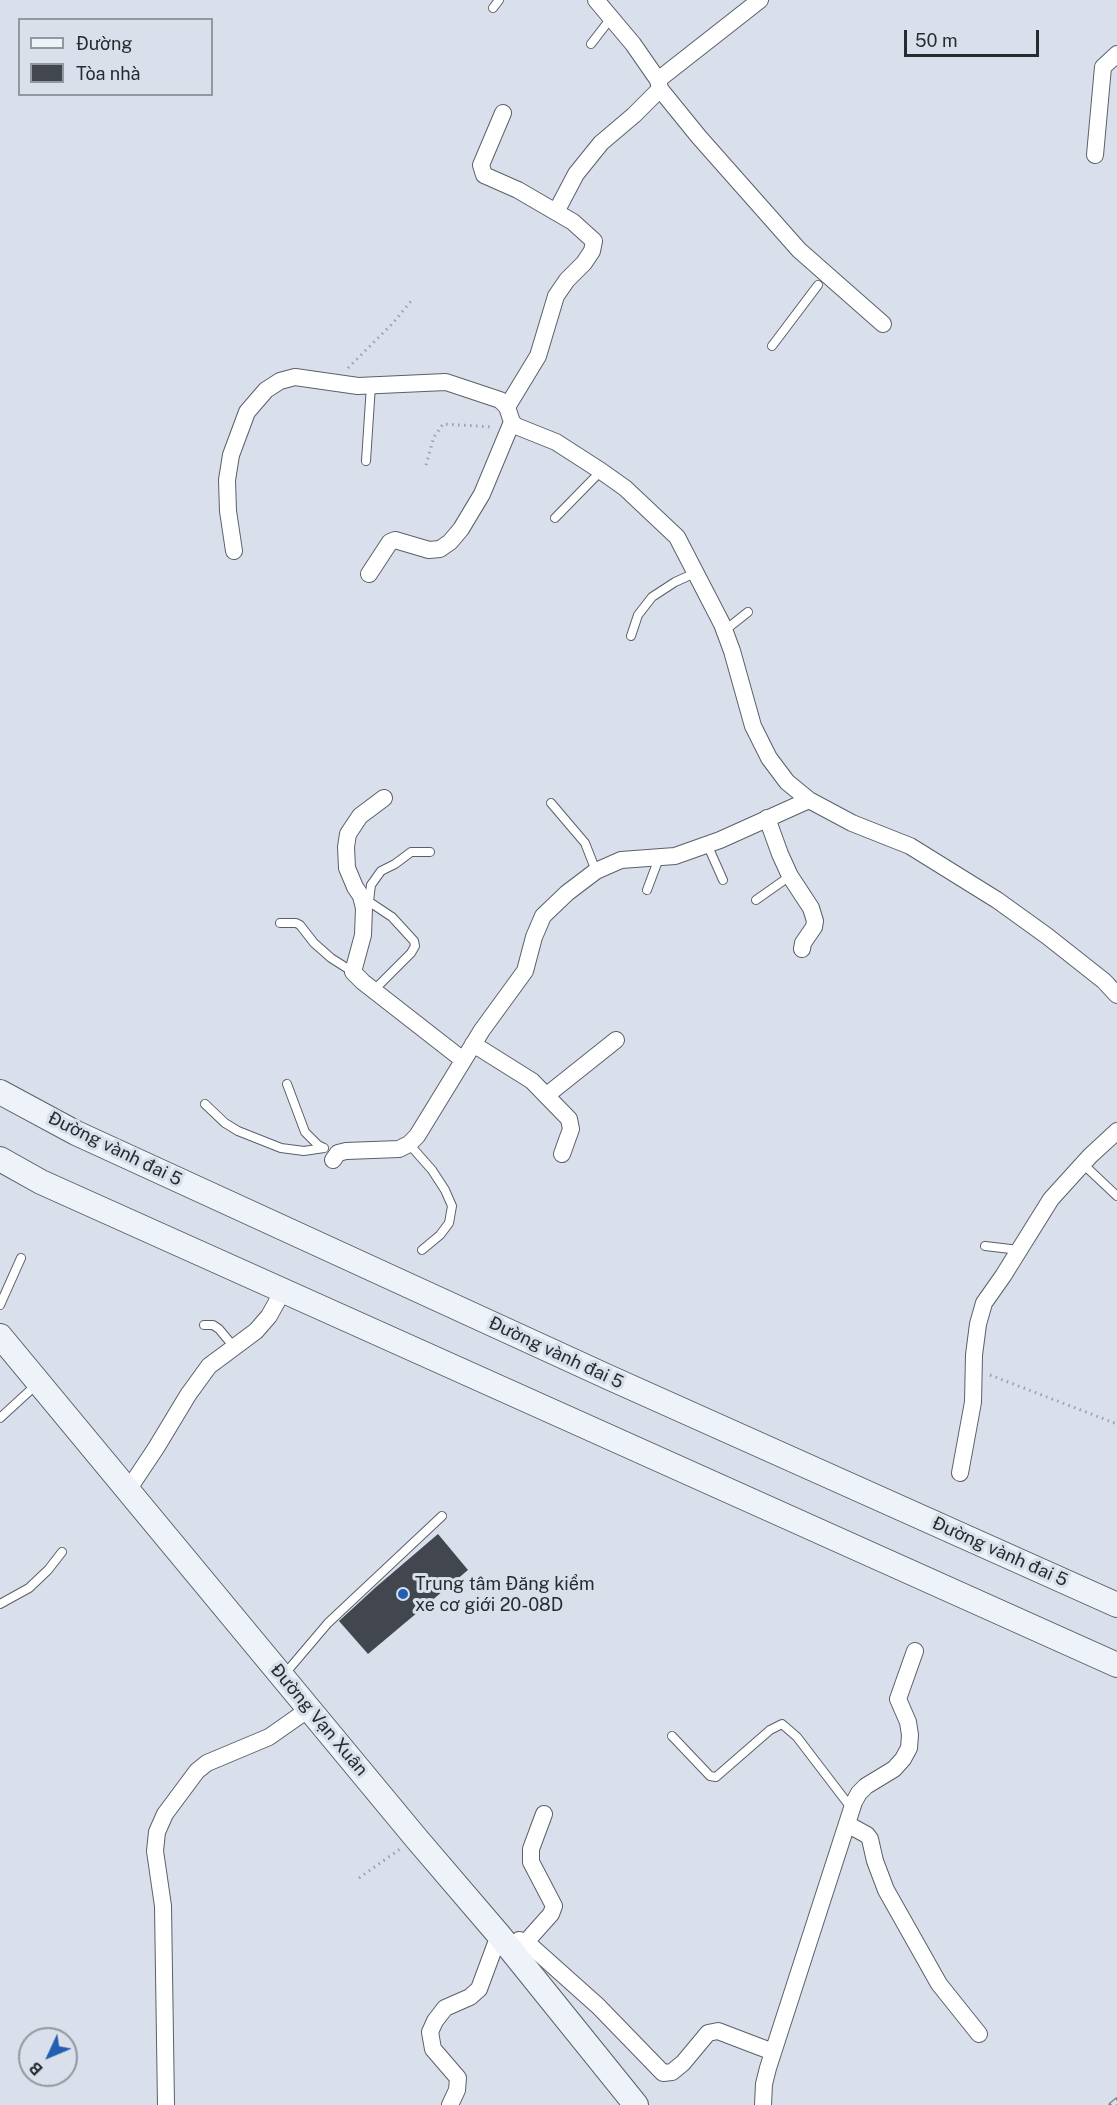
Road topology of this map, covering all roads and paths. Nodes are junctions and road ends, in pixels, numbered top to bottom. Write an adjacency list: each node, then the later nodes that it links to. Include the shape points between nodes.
1 (499, 0): 4 (lane)
2 (596, 0): 5 (street)
3 (760, 0): 8 (street)
4 (493, 8)
5 (611, 18): 6 (lane); 8 (street)
6 (591, 44)
7 (1117, 54): 10 (street, via 1103,67)
8 (659, 84): 11 (street, via 634,115 601,142 576,174); 12 (street, via 699,137)
9 (503, 113): 11 (street, via 481,165 484,175)
10 (1095, 155)
11 (556, 212): 18 (street, via 588,234 594,241 592,250 556,296 538,356)
12 (823, 279): 14 (street); 15 (lane)
13 (411, 301): 16 (path)
14 (883, 324)
15 (772, 346)
16 (334, 382): 17 (street); 23 (street, via 295,377 280,381 266,390 247,412 231,455 227,480)
17 (371, 385): 18 (street, via 446,382 500,400); 19 (lane)
18 (510, 419): 20 (path, via 443,424 434,437); 21 (street); 25 (street, via 482,494 450,542 429,550 395,540)
19 (366, 461)
20 (426, 465)
21 (601, 471): 22 (lane); 24 (street, via 673,532)
22 (555, 518)
23 (234, 551)
24 (695, 573): 27 (street); 28 (lane, via 652,597 638,615)
25 (369, 574)
26 (748, 612): 27 (lane)
27 (724, 631): 30 (street, via 753,726 787,782)
28 (631, 636)
29 (384, 798): 40 (street, via 360,816 348,834 347,868)
30 (809, 800): 32 (street); 46 (street, via 852,823 910,846 970,883 1047,936)
31 (550, 803): 36 (lane, via 585,843)
32 (767, 818): 33 (street); 37 (street)
33 (707, 844): 35 (street); 38 (lane)
34 (430, 852): 40 (lane, via 411,852 381,871)
35 (659, 858): 36 (street, via 621,860); 39 (lane)
36 (596, 872): 48 (street, via 543,916 525,971)
37 (790, 876): 41 (lane); 43 (street, via 815,921)
38 (723, 880)
39 (647, 890)
40 (365, 898): 44 (street, via 363,935); 45 (lane, via 392,917 415,946)
41 (756, 900)
42 (280, 923): 44 (lane, via 300,925 331,958)
43 (802, 949)
44 (353, 972): 45 (street)
45 (373, 991): 49 (street)
46 (1117, 994)
47 (616, 1040): 52 (street)
48 (473, 1044): 49 (street); 52 (street, via 532,1081)
49 (463, 1060): 55 (street)
50 (287, 1084): 56 (lane, via 305,1132)
51 (0, 1092): 79 (main road, Đường vành đai 5, via 97,1143)
52 (547, 1095): 57 (street, via 569,1119 571,1129)
53 (205, 1104): 56 (lane, via 231,1127 280,1148)
54 (1117, 1131): 59 (street)
55 (409, 1144): 56 (street, via 399,1149); 62 (lane, via 432,1170 452,1206 449,1223)
56 (332, 1154)
57 (562, 1154)
58 (0, 1159): 81 (main road, via 40,1182)
59 (1083, 1164): 60 (lane); 63 (street, via 1052,1199)
60 (1117, 1196)
61 (985, 1246): 63 (lane)
62 (422, 1250)
63 (1019, 1250): 70 (street, via 984,1303)
64 (21, 1258): 66 (lane)
65 (279, 1298): 69 (street, via 256,1331)
66 (0, 1305)
67 (204, 1325): 69 (lane, via 219,1329)
68 (0, 1336): 71 (main road, Đường Vạn Xuân)
69 (234, 1347): 75 (street, via 209,1366)
70 (974, 1370): 73 (path); 74 (street, via 973,1402)
71 (39, 1383): 72 (lane); 75 (main road, Đường Vạn Xuân)
72 (0, 1418)
73 (1117, 1424)
74 (960, 1473)
75 (128, 1490): 82 (main road, Đường Vạn Xuân)
76 (442, 1516): 82 (lane, via 328,1623)
77 (62, 1551): 78 (lane, via 29,1588)
78 (0, 1604)
79 (1117, 1605)
80 (915, 1651): 86 (street, via 898,1699 908,1722 909,1748 894,1769 859,1793)
81 (1111, 1663)
82 (282, 1676): 83 (main road, Đường Vạn Xuân)
83 (309, 1709): 87 (main road, Đường Vạn Xuân); 92 (street, via 269,1737 197,1771 165,1814 157,1832 155,1851 164,1914)
84 (672, 1737): 86 (lane, via 710,1776 716,1777 782,1724 797,1737)
85 (544, 1814): 89 (street, via 531,1849 531,1862 554,1906 551,1914)
86 (850, 1816): 90 (street, via 870,1839 886,1890 921,1952); 91 (street)
87 (416, 1838): 88 (path); 89 (main road, Đường Vạn Xuân)
88 (359, 1878)
89 (513, 1941): 91 (street, via 598,2006 663,2073 672,2072 708,2033 718,2031); 93 (street, via 479,1989 445,2008 430,2032 434,2049 458,2078); 94 (main road, Đường Vạn Xuân)
90 (979, 2034)
91 (773, 2052): 95 (street)
92 (166, 2105)
93 (450, 2105)
94 (636, 2105)
95 (763, 2105)

